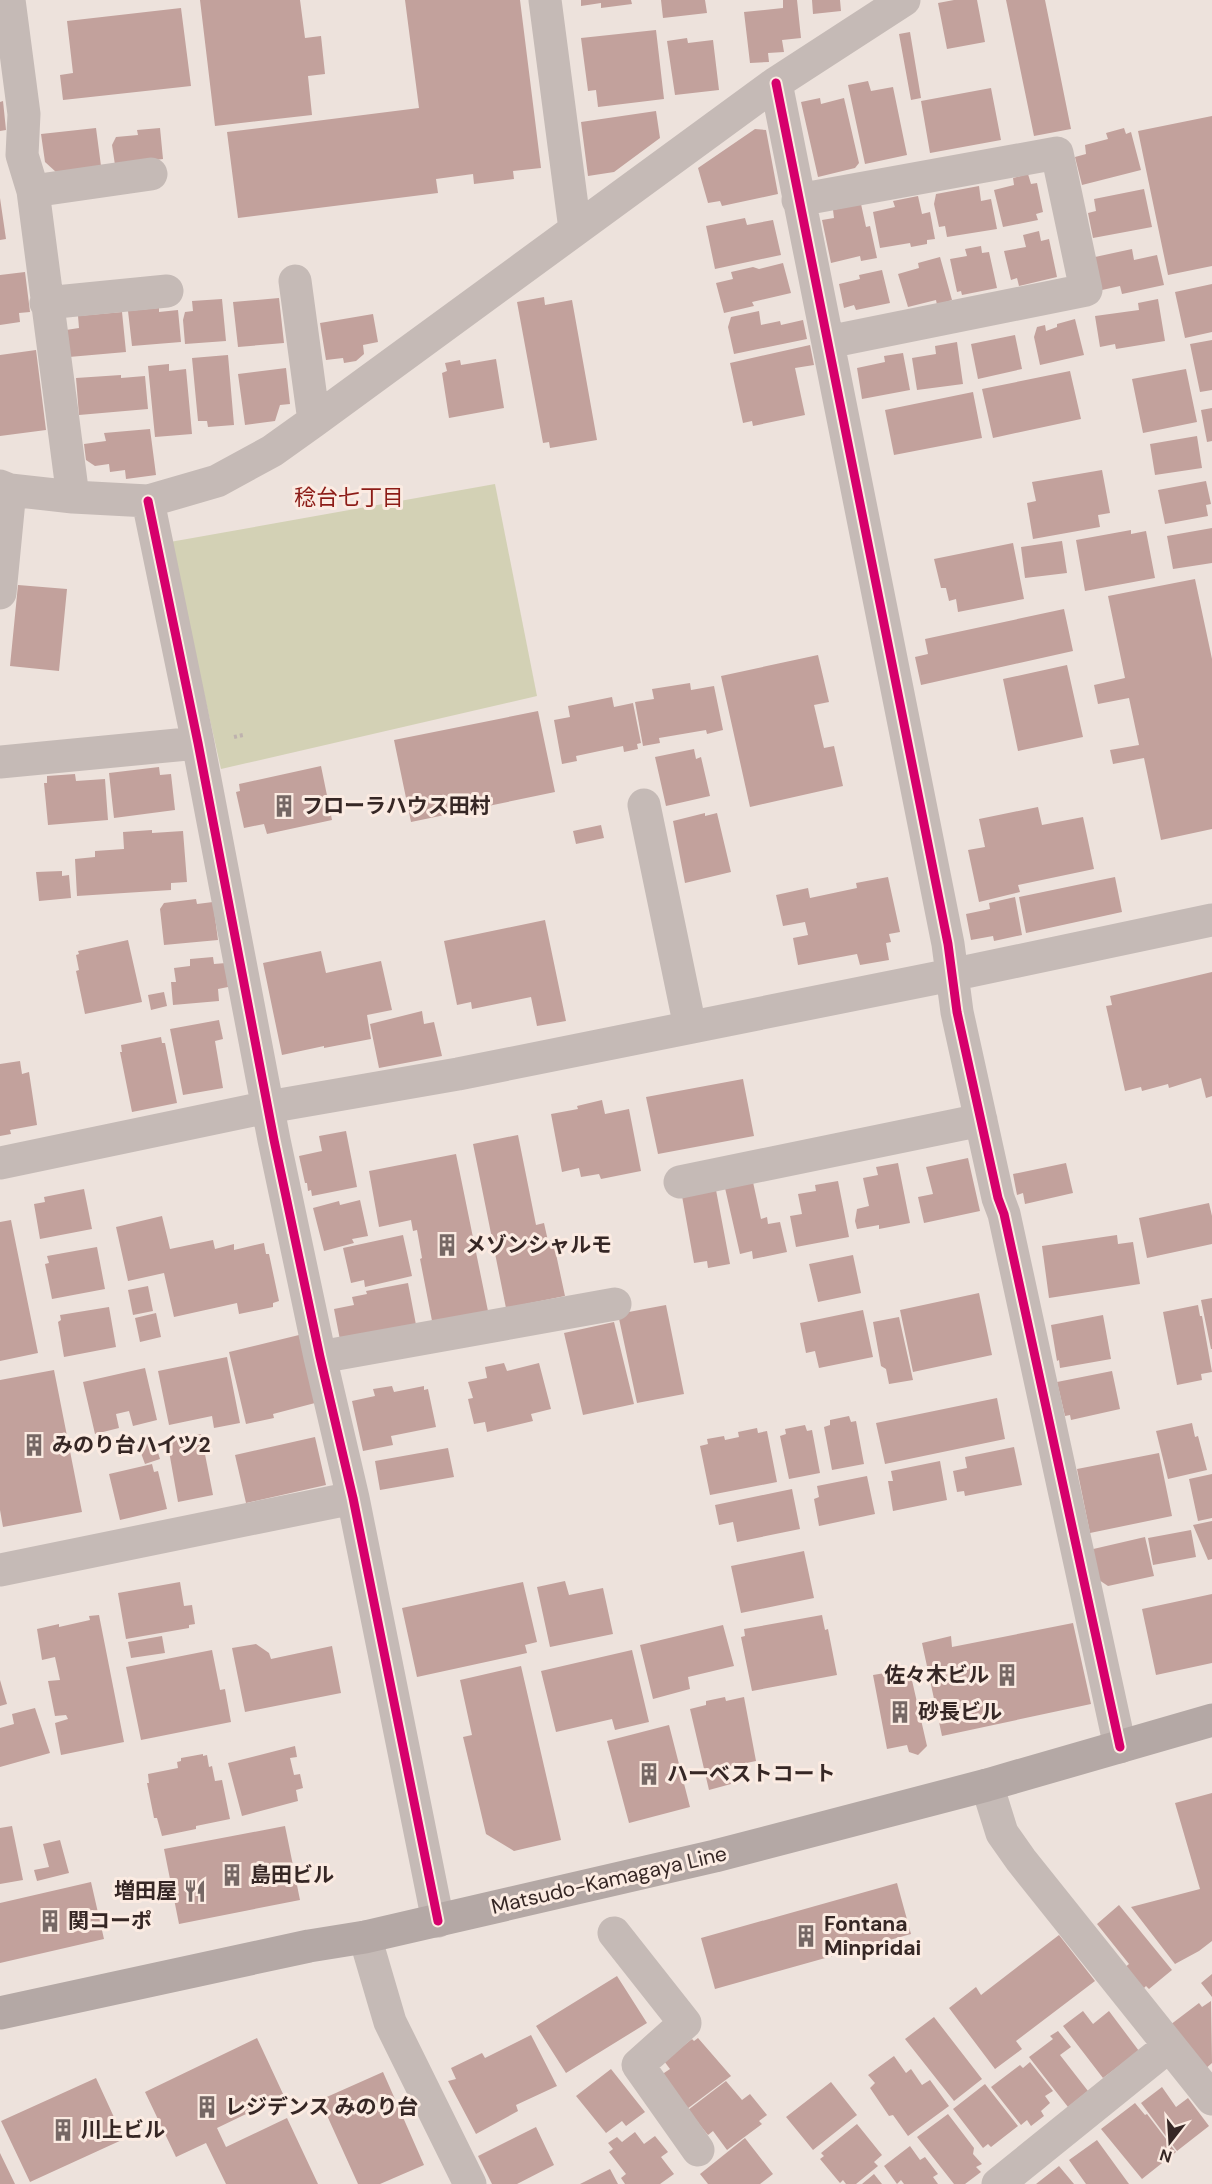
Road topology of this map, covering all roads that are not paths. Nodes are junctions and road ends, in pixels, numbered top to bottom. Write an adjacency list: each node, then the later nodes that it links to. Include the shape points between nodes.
1 (9, 0): 5 (street, via 24,114)
2 (545, 0): 9 (street)
3 (904, 0): 4 (street)
4 (776, 83): 8 (street); 9 (street)
5 (11, 156): 7 (street)
6 (151, 174): 7 (street)
7 (33, 191): 12 (street)
8 (798, 200): 13 (street); 13 (street, via 1058,153 1086,290)
9 (575, 229): 14 (street)
10 (295, 281): 14 (street)
11 (167, 291): 12 (street)
12 (46, 303): 16 (street)
13 (828, 342): 23 (street)
14 (314, 422): 17 (street, via 218,481)
15 (5, 488): 16 (street); 18 (street)
16 (73, 497): 17 (street)
17 (148, 501): 19 (street)
18 (0, 593)
19 (198, 742): 20 (street); 25 (street)
20 (0, 762)
21 (644, 805): 24 (street)
22 (1212, 920): 23 (street)
23 (951, 975): 24 (street); 26 (street)
24 (690, 1027): 25 (street)
25 (268, 1107): 27 (street); 30 (street)
26 (981, 1120): 28 (street); 34 (street)
27 (0, 1163)
28 (680, 1182)
29 (615, 1304): 30 (street)
30 (320, 1357): 31 (street)
31 (352, 1498): 32 (street); 36 (street)
32 (0, 1570)
33 (1212, 1720): 34 (main road, Matsudo-Kamagaya Line)
34 (1120, 1747): 35 (main road, Matsudo-Kamagaya Line)
35 (987, 1785): 36 (main road, Matsudo-Kamagaya Line, via 714,1856); 40 (street, via 1002,1833)
36 (438, 1921): 38 (main road, Matsudo-Kamagaya Line)
37 (614, 1934): 42 (street, via 685,2022 638,2065)
38 (365, 1937): 39 (main road, Matsudo-Kamagaya Line); 43 (street, via 390,2022)
39 (0, 2013)
40 (1169, 2046): 41 (street); 44 (street)
41 (1212, 2099)
42 (698, 2150)
43 (470, 2184)
44 (998, 2184)

